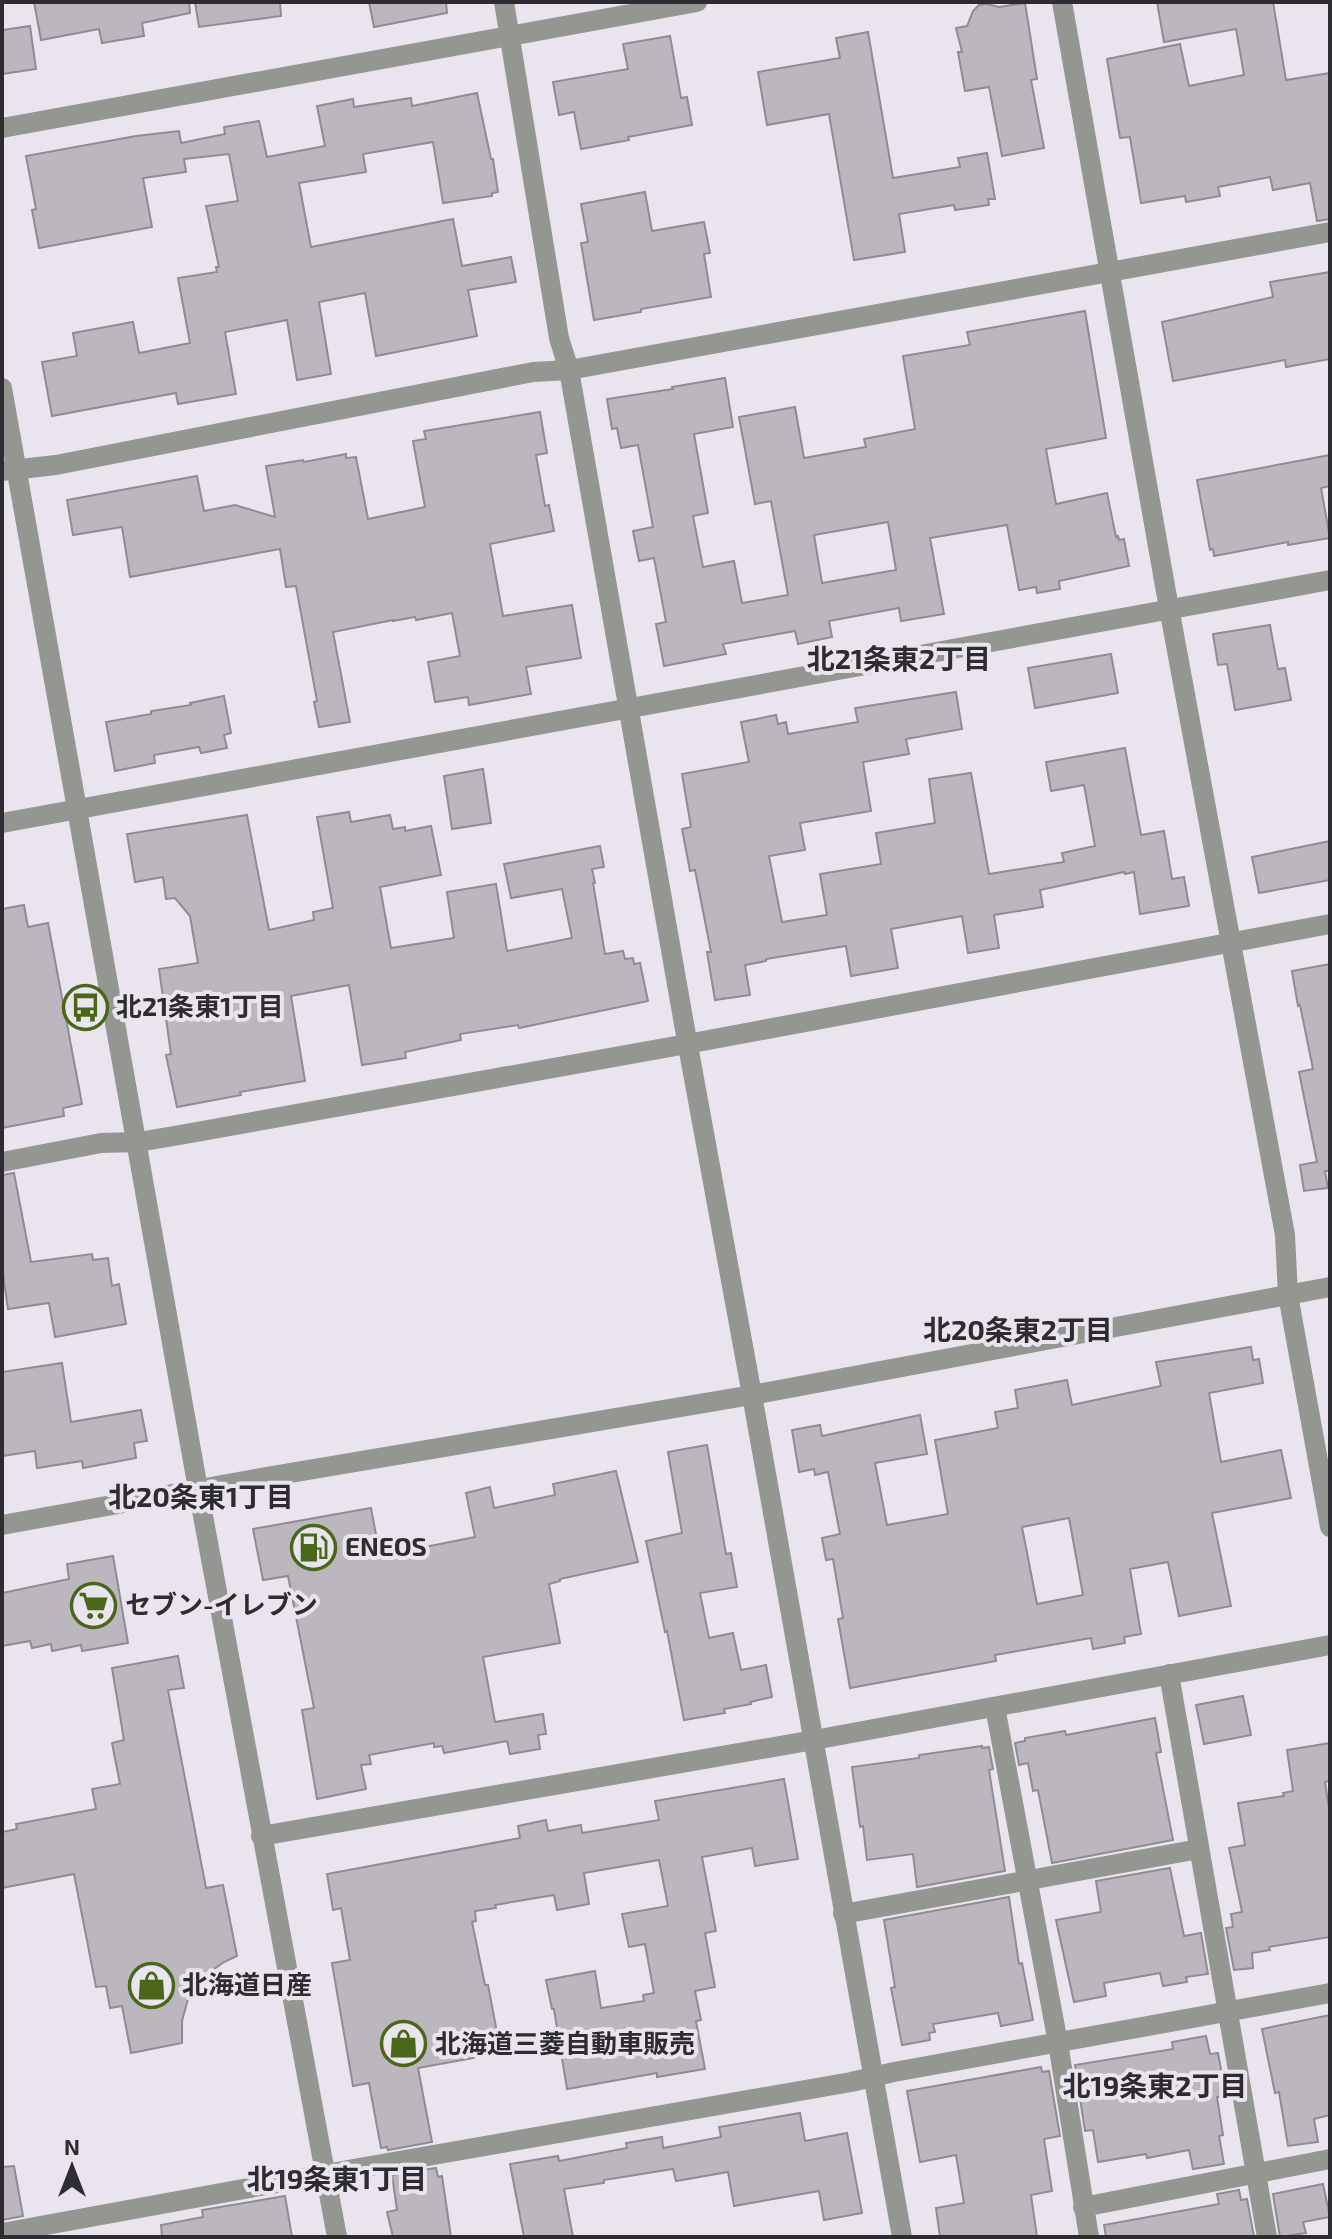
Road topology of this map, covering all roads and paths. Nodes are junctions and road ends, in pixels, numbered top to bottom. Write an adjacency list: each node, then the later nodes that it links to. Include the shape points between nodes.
1 (504, 2): 4 (street)
2 (697, 2): 4 (street)
3 (1062, 2): 7 (street)
4 (510, 35): 5 (street); 8 (street, via 559,338)
5 (2, 128)
6 (1330, 232): 7 (street)
7 (1109, 272): 8 (street); 12 (street)
8 (569, 370): 10 (street, via 533,372 56,465); 13 (street)
9 (2, 388): 10 (street)
10 (9, 469): 14 (street)
11 (1330, 580): 12 (street)
12 (1170, 609): 13 (street); 17 (street)
13 (628, 708): 14 (street); 18 (street)
14 (76, 809): 15 (street); 19 (street)
15 (2, 823)
16 (1330, 924): 17 (street)
17 (1230, 941): 18 (street); 22 (street, via 1285,1235)
18 (687, 1044): 19 (street); 23 (street)
19 (138, 1142): 20 (street, via 101,1143); 24 (street)
20 (2, 1162)
21 (1330, 1287): 22 (street)
22 (1288, 1295): 23 (street); 25 (street)
23 (752, 1395): 24 (street); 30 (street)
24 (198, 1489): 26 (street); 31 (street)
25 (1329, 1518)
26 (2, 1525)
27 (1330, 1645): 28 (street)
28 (1169, 1674): 29 (street); 32 (street)
29 (995, 1707): 30 (street); 33 (street)
30 (814, 1740): 31 (street); 34 (street)
31 (261, 1836): 40 (street)
32 (1199, 1849): 33 (street); 36 (street)
33 (1028, 1880): 34 (street); 37 (street)
34 (843, 1914): 38 (street)
35 (1330, 1993): 36 (street)
36 (1228, 2013): 37 (street); 41 (street)
37 (1058, 2043): 38 (street); 42 (street)
38 (874, 2076): 40 (street); 45 (street)
39 (1330, 2159): 41 (street)
40 (325, 2174): 43 (street); 44 (street)
41 (1255, 2174): 42 (street); 47 (street)
42 (1083, 2207): 46 (street)
43 (2, 2233)
44 (337, 2237)
45 (902, 2237)
46 (1089, 2237)
47 (1267, 2237)

